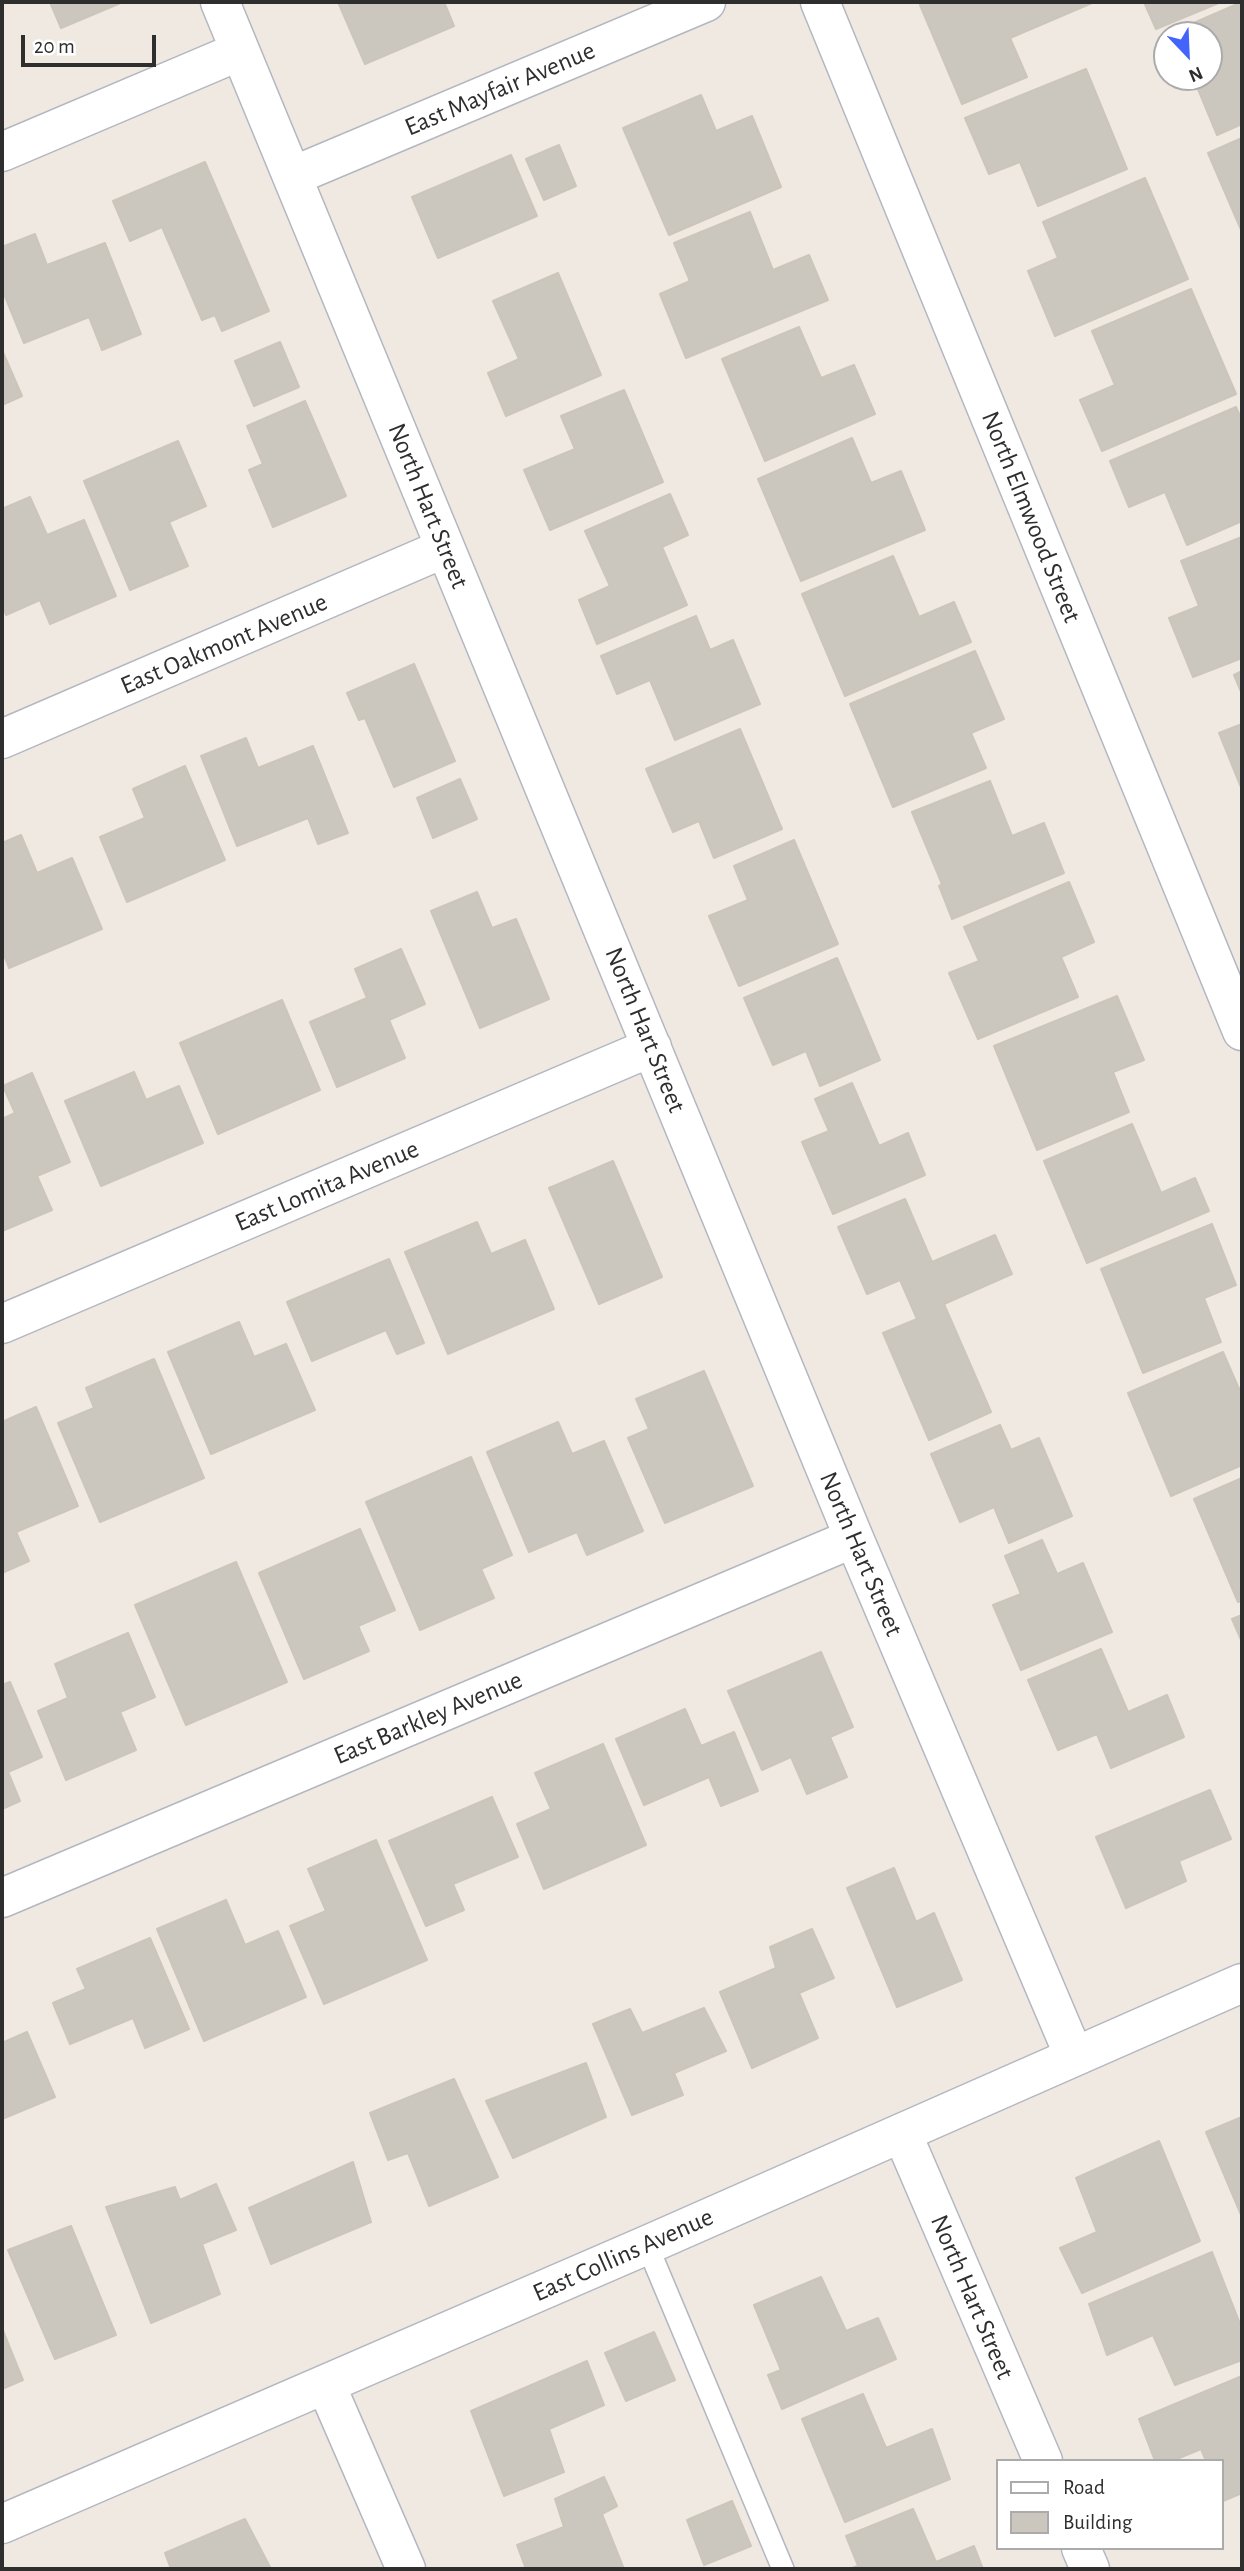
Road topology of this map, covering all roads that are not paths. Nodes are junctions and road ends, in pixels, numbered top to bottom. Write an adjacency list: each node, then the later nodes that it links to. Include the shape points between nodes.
1 (220, 2): 4 (street, North Hart Street)
2 (706, 2): 6 (street, East Mayfair Avenue)
3 (820, 2): 9 (street, North Elmwood Street)
4 (240, 51): 5 (street); 6 (street, North Hart Street)
5 (2, 152)
6 (293, 176): 7 (street, North Hart Street)
7 (445, 548): 8 (street, East Oakmont Avenue); 10 (street, North Hart Street)
8 (2, 739)
9 (1242, 1031)
10 (652, 1047): 11 (street, East Lomita Avenue); 12 (street, North Hart Street)
11 (2, 1324)
12 (854, 1538): 13 (street, East Barkley Avenue); 15 (street, North Hart Street)
13 (2, 1898)
14 (1242, 1983): 15 (street, East Collins Avenue)
15 (1074, 2056): 16 (street, East Collins Avenue)
16 (902, 2133): 17 (street, East Collins Avenue); 19 (street, North Hart Street)
17 (647, 2245): 18 (street, East Collins Avenue); 23 (lane)
18 (326, 2385): 20 (street, East Collins Avenue); 22 (street)
19 (1042, 2459)
20 (2, 2524)
21 (1082, 2550): 24 (street)
22 (406, 2569)
23 (783, 2569)
24 (1090, 2569)

